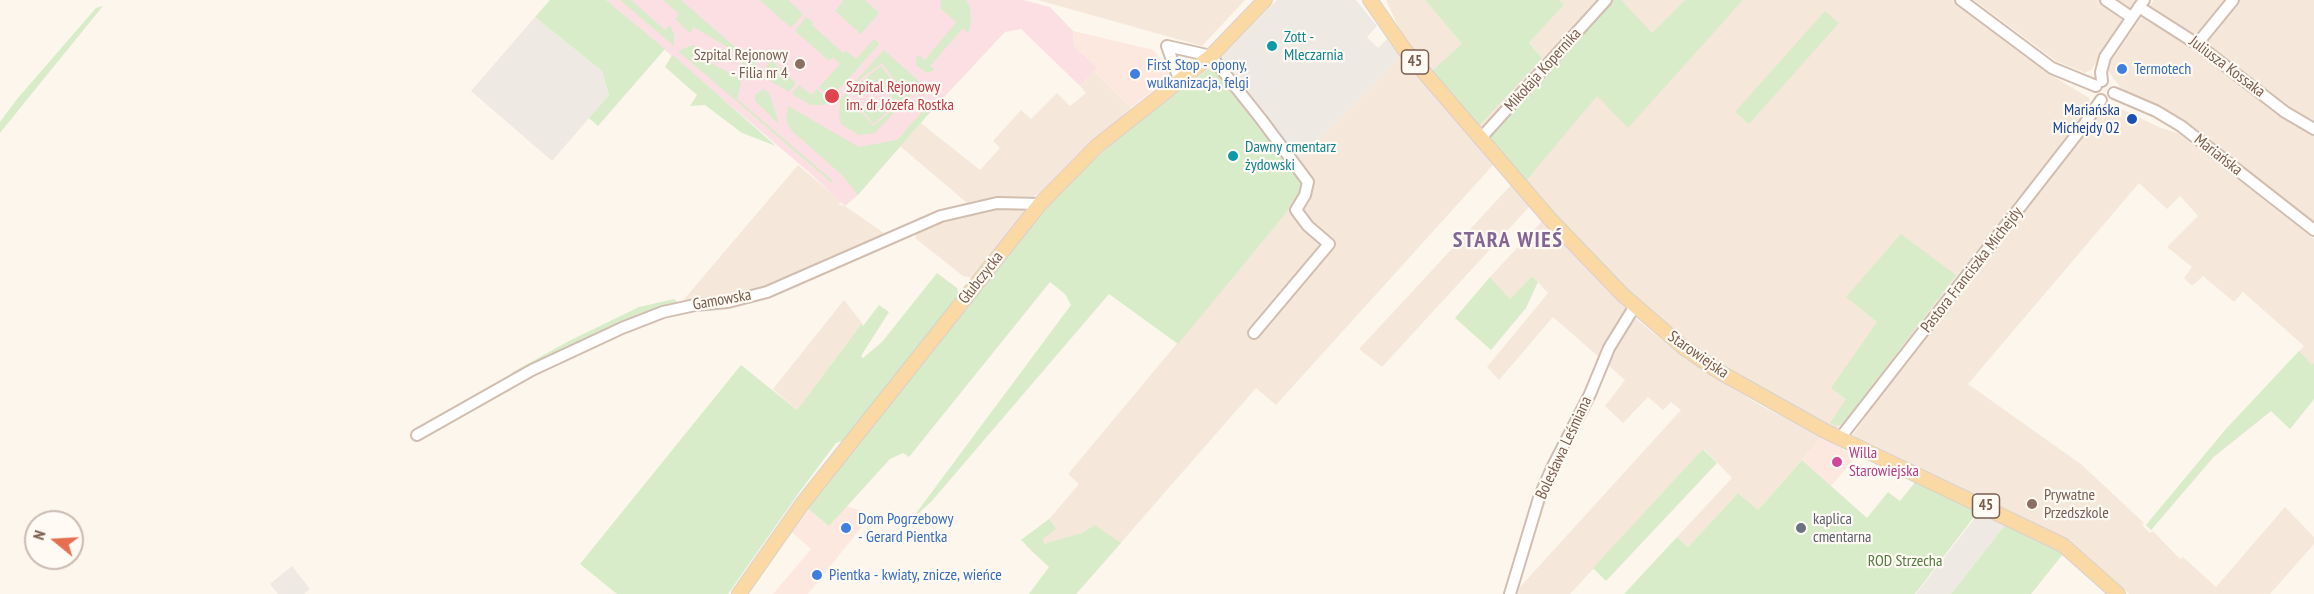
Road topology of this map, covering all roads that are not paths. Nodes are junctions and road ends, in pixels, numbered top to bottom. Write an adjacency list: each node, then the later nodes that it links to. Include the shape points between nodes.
1 (1264, 0): 10 (main road, Głubczycka)
2 (1370, 0): 16 (main road, Starowiejska / 45, via 1404,49)
3 (1606, 0): 16 (street, Mikołaja Kopernika)
4 (1961, 0): 12 (street, via 2052,68)
5 (2106, 0): 8 (street)
6 (2233, 0): 9 (street)
7 (2141, 3): 8 (street); 9 (street, Juliusza Kossaka)
8 (2131, 17): 12 (street, via 2105,57)
9 (2197, 44): 15 (street, Juliusza Kossaka, via 2285,112)
10 (1211, 56): 11 (main road, Głubczycka); 11 (street, via 1167,46); 20 (street, via 1308,182 1296,210 1329,244)
11 (1180, 82): 17 (main road, Głubczycka, via 1097,146)
12 (2099, 84): 13 (street, via 2112,84); 14 (street, via 2096,95)
13 (2114, 93): 14 (street, via 2110,99); 18 (street, Mariańska, via 2181,126)
14 (2101, 100): 22 (street, Pastora Franciszka Michejdy)
15 (2314, 129)
16 (1480, 139): 22 (main road, Starowiejska / 45, via 1592,264 1684,348)
17 (1040, 204): 21 (street, Gamowska, via 997,203 941,216 767,292 663,312 532,370); 23 (main road, Głubczycka, via 802,504)
18 (2314, 230)
19 (1633, 309): 24 (street, Bolesława Leśmiana, via 1609,348 1544,488)
20 (1254, 333)
21 (417, 435)
22 (1840, 438): 25 (main road, Starowiejska / 45, via 2059,542)
23 (739, 594)
24 (1510, 594)
25 (2118, 594)

